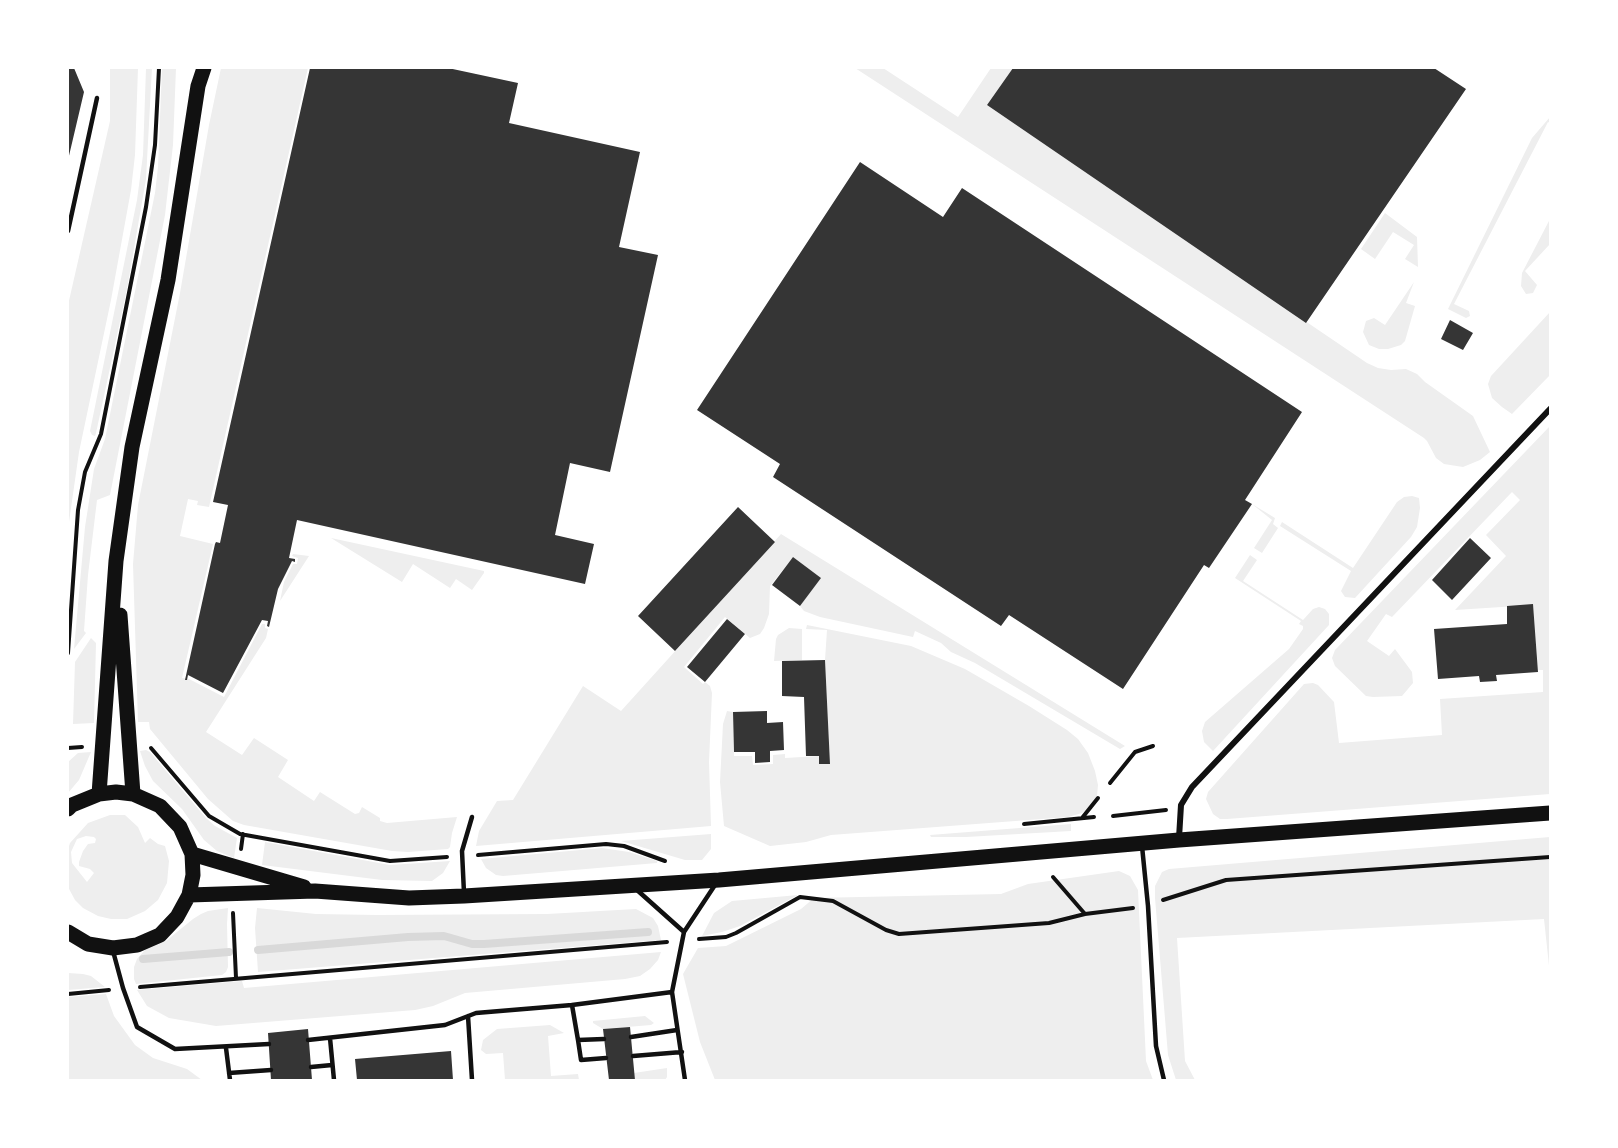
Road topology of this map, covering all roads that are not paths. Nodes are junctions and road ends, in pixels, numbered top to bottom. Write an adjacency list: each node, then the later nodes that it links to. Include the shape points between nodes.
1 (197, 68): 3 (main road)
2 (204, 68): 3 (main road)
3 (198, 86): 7 (main road, via 168,280 132,447)
4 (97, 98): 5 (lane)
5 (68, 231)
6 (1551, 409): 13 (street, via 1185,795 1180,808)
7 (116, 561): 8 (main road); 9 (main road)
8 (99, 794): 9 (main road); 10 (main road)
9 (133, 794): 15 (main road, via 160,806 180,827)
10 (68, 809)
11 (1551, 813): 13 (main road)
12 (472, 817): 20 (lane, via 462,851)
13 (1179, 840): 14 (main road)
14 (1142, 843): 16 (main road); 46 (lane, via 1156,1046)
15 (192, 854): 18 (main road); 19 (main road)
16 (719, 880): 17 (main road); 22 (lane)
17 (631, 885): 20 (main road); 22 (lane)
18 (315, 891): 19 (main road); 20 (main road, via 409,898)
19 (189, 896): 23 (main road, via 177,917 160,934 137,945)
20 (464, 896)
21 (68, 932): 23 (main road, via 88,944)
22 (684, 932): 24 (lane)
23 (113, 948): 34 (lane, via 137,1027 175,1049)
24 (672, 992): 25 (lane); 27 (lane)
25 (572, 1005): 26 (lane); 32 (lane)
26 (468, 1016): 29 (lane, via 445,1025); 44 (lane)
27 (677, 1030): 28 (lane); 35 (lane)
28 (631, 1036)
29 (330, 1038): 31 (lane); 38 (lane)
30 (604, 1039): 32 (lane)
31 (308, 1040)
32 (578, 1040): 37 (lane, via 581,1060)
33 (268, 1044): 34 (lane)
34 (226, 1048): 41 (lane)
35 (682, 1052): 36 (lane); 45 (lane)
36 (633, 1056)
37 (606, 1058)
38 (332, 1065): 39 (lane); 43 (lane)
39 (311, 1067)
40 (271, 1070): 41 (lane)
41 (229, 1072): 42 (lane)
42 (230, 1080)
43 (333, 1080)
44 (471, 1080)
45 (685, 1080)
46 (1164, 1080)

